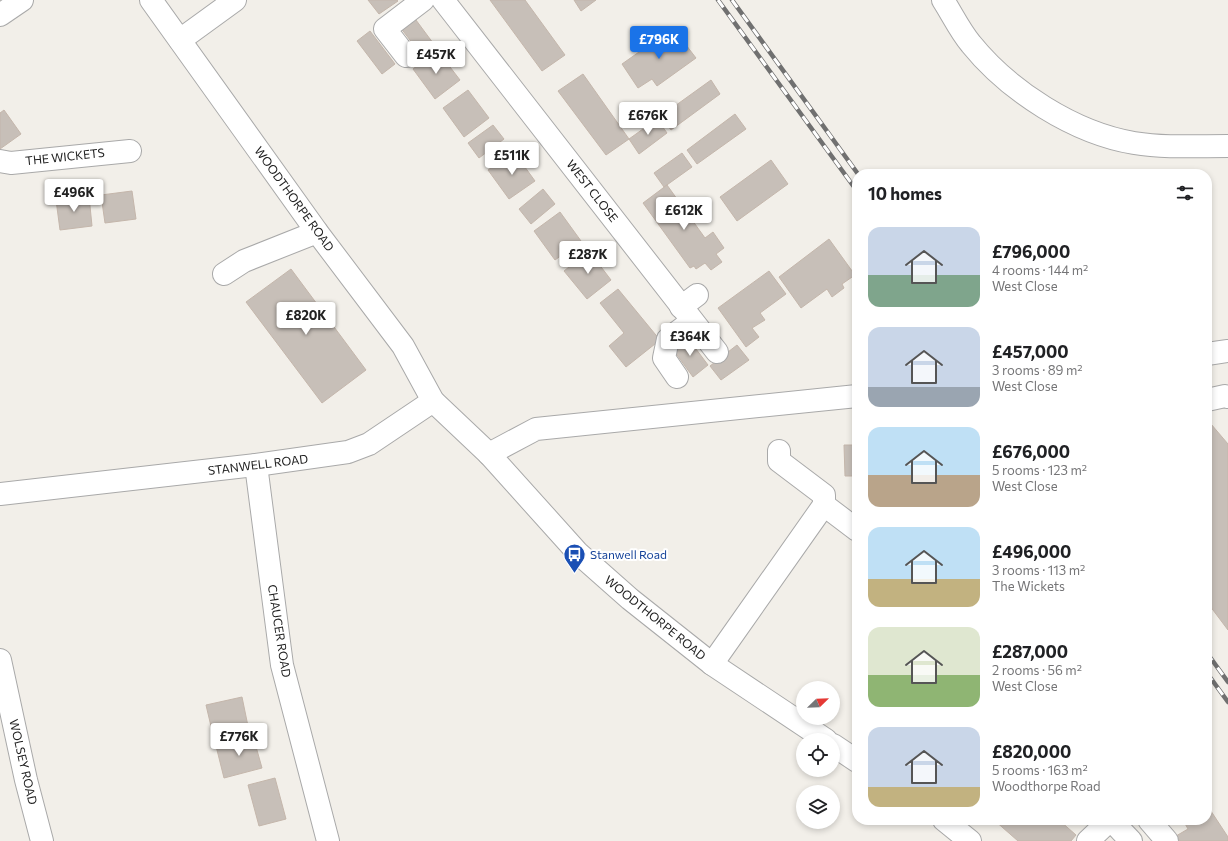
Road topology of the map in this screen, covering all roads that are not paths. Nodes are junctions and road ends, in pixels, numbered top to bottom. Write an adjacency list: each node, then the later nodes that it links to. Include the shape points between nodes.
1 (22, 0): 7 (street)
2 (151, 0): 8 (street, WOODTHORPE ROAD)
3 (235, 0): 8 (street)
4 (423, 0): 9 (street, via 385,29)
5 (443, 0): 15 (street, WEST CLOSE)
6 (943, 0): 10 (street, via 970,44 1018,90 1074,124 1133,143 1167,147)
7 (0, 15)
8 (180, 40): 13 (street, WOODTHORPE ROAD)
9 (406, 56)
10 (1228, 146)
11 (130, 151): 12 (street, THE WICKETS, via 11,163)
12 (0, 161)
13 (318, 232): 14 (street, via 244,261); 23 (street, WOODTHORPE ROAD, via 403,346)
14 (224, 274)
15 (692, 312): 17 (street, WEST CLOSE); 19 (street, via 668,339 664,358)
16 (1228, 351): 18 (street)
17 (717, 352)
18 (1212, 353)
19 (677, 376)
20 (852, 397): 25 (street, via 536,429)
21 (1228, 397): 22 (street)
22 (1212, 399)
23 (433, 401): 25 (street); 26 (street, STANWELL ROAD, via 369,444 348,452)
24 (779, 451): 28 (street, via 780,461 824,495)
25 (489, 454): 31 (street, WOODTHORPE ROAD, via 578,552 630,599)
26 (256, 466): 27 (street, STANWELL ROAD); 40 (street, CHAUCER ROAD, via 282,665)
27 (0, 494)
28 (824, 505): 29 (street); 31 (street)
29 (852, 526)
30 (0, 660): 39 (street, WOLSEY ROAD)
31 (712, 664): 32 (street, WOODTHORPE ROAD)
32 (816, 733)
33 (840, 749): 34 (street)
34 (852, 757)
35 (950, 825): 41 (street)
36 (1106, 825): 42 (street)
37 (1116, 825): 43 (street)
38 (1153, 825): 44 (street)
39 (42, 841)
40 (328, 841)
41 (970, 841)
42 (1088, 841)
43 (1131, 841)
44 (1166, 841)

